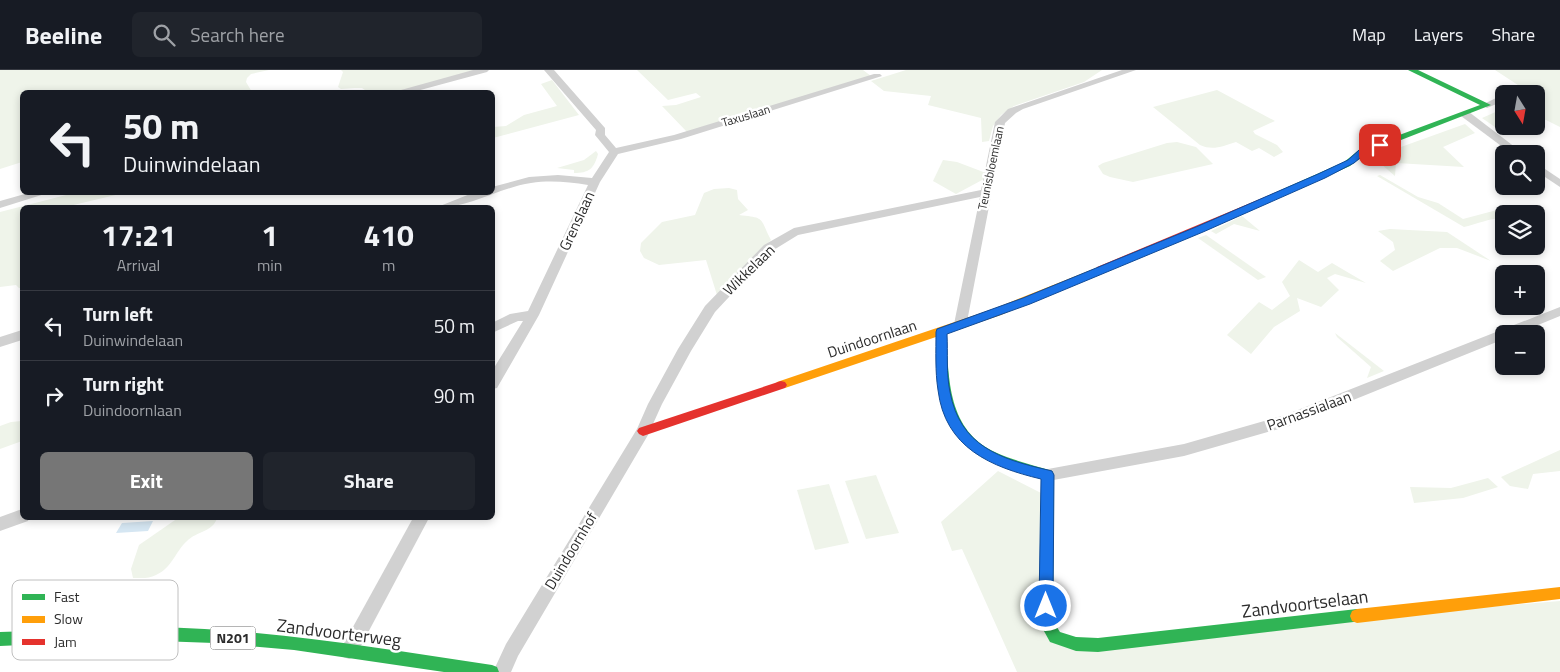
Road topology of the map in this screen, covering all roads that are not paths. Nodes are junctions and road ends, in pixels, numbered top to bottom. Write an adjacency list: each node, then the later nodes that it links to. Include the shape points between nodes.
1 (484, 70): 6 (street)
2 (549, 70): 9 (street, via 601,130 600,135)
3 (1131, 70): 14 (street, Teunisbloemlaan, via 1012,110 1000,122)
4 (1412, 70): 7 (street, Duindoornlaan, via 1493,103)
5 (878, 76): 9 (street, Taxuslaan, via 677,137)
6 (411, 90)
7 (1465, 114): 8 (street); 21 (street, Duindoornlaan, via 1362,152 1351,162 1199,230 1027,301)
8 (1508, 145)
9 (614, 152): 11 (street, Grenslaan)
10 (1545, 173): 12 (street)
11 (595, 182): 13 (street, via 558,178 529,180); 20 (street, Grenslaan)
12 (1560, 184)
13 (495, 190)
14 (986, 192): 21 (street, Teunisbloemlaan); 29 (street, Wikkelaan, via 794,232 768,248 710,308 684,348)
15 (35, 195): 17 (street)
16 (479, 195): 18 (street)
17 (0, 205)
18 (449, 205)
19 (1560, 311): 30 (street, Parnassialaan, via 1289,420 1184,450)
20 (534, 315): 22 (street, via 514,317); 27 (street, Grenslaan)
21 (962, 324): 23 (street, Duindoornlaan)
22 (495, 327)
23 (941, 332): 29 (street, Duindoornlaan); 30 (street, via 944,390 954,424 966,440 982,452 1010,466)
24 (20, 336): 25 (street)
25 (0, 342)
26 (495, 355): 27 (street)
27 (505, 361): 28 (street, Grenslaan)
28 (495, 379)
29 (643, 431): 38 (street, Duindoornhof)
30 (1048, 475): 34 (street, Zandvoortselaan, via 1046,622 1055,637 1076,644 1098,645)
31 (20, 517): 33 (street)
32 (420, 520): 36 (street)
33 (0, 524)
34 (1560, 592)
35 (178, 634): 36 (street, Zandvoorterweg / N201)
36 (349, 651): 37 (street, Zandvoorterweg / N201)
37 (492, 672)
38 (502, 672)

